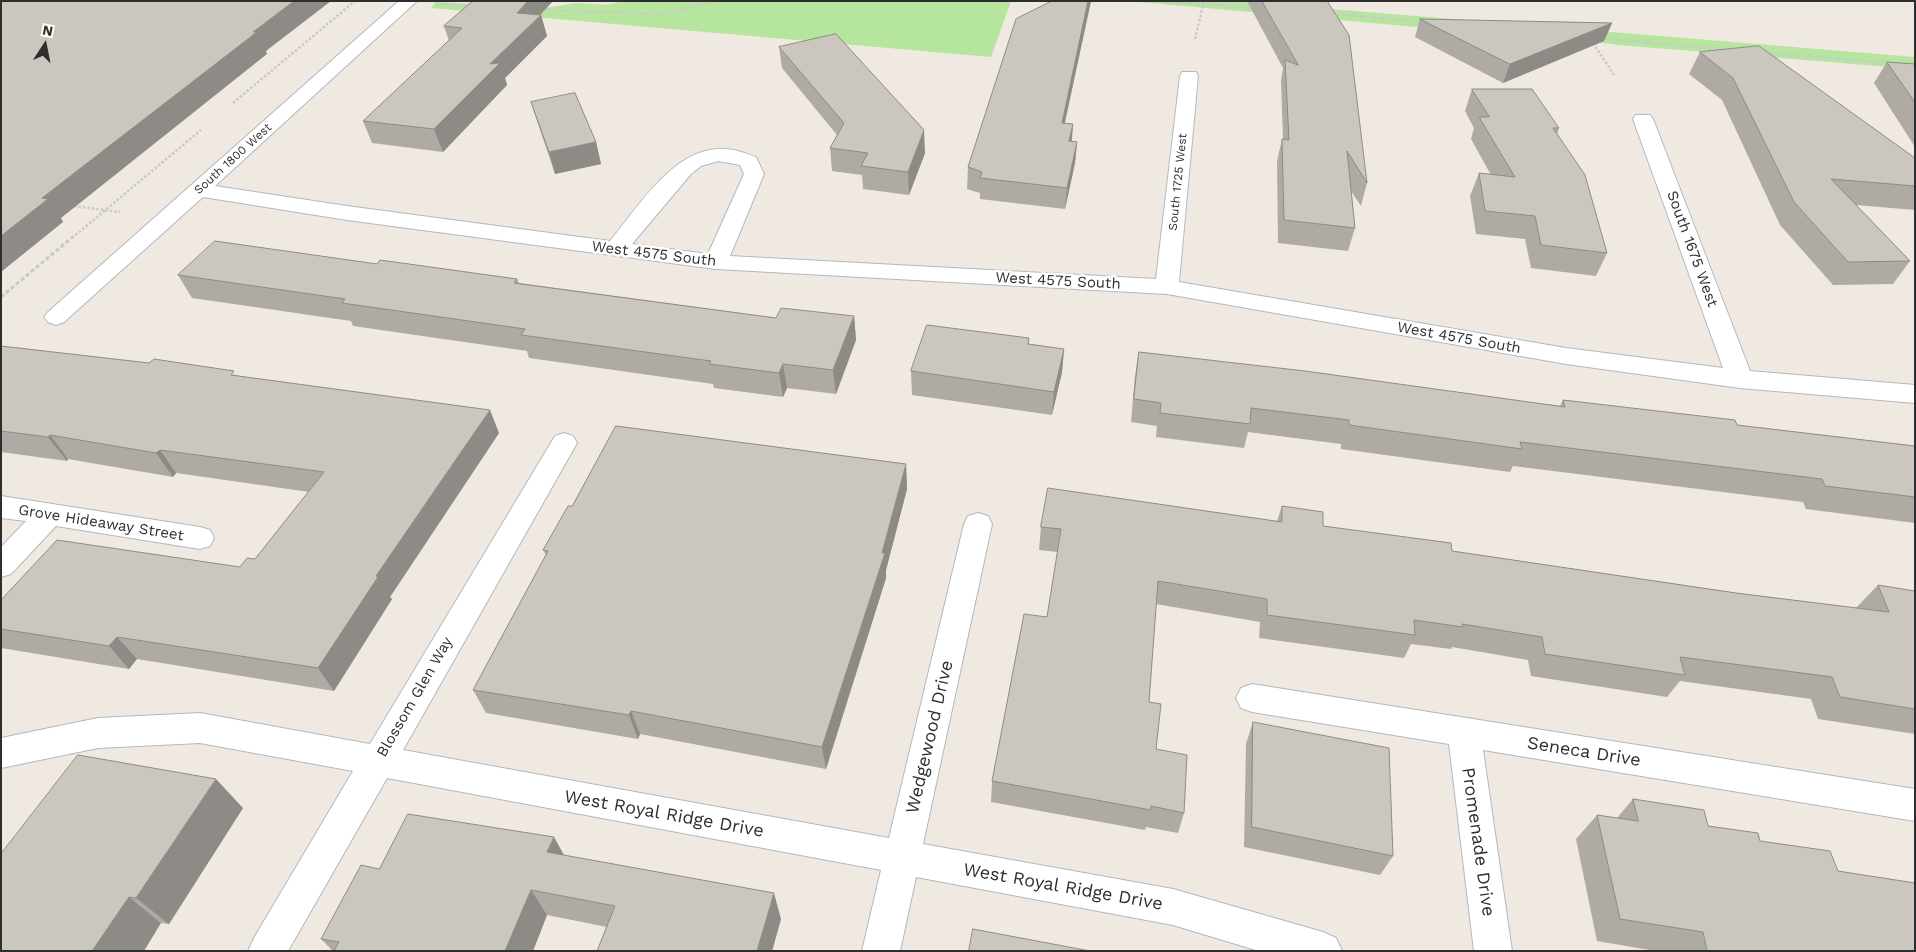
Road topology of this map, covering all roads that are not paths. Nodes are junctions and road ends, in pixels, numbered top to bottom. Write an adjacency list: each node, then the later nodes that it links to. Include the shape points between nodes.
1 (410, 1): 4 (street, South 1800 West)
2 (1189, 76): 7 (street, South 1725 West)
3 (1643, 119): 9 (street, South 1675 West)
4 (199, 190): 5 (street, West 4575 South); 8 (street, South 1800 West)
5 (615, 250): 6 (street, West 4575 South); 6 (street, via 676,175 693,161 716,154 734,155 749,161 754,174)
6 (716, 262): 7 (street, West 4575 South)
7 (1168, 287): 9 (street, West 4575 South, via 1566,356)
8 (56, 318)
9 (1740, 379): 10 (street, West 4575 South)
10 (1915, 394)
11 (564, 443): 20 (street, Blossom Glen Way)
12 (1, 507): 13 (street, Grove Hideaway Street)
13 (49, 514): 15 (street, Grove Hideaway Street); 16 (street)
14 (978, 524): 22 (street, Wedgewood Drive)
15 (200, 538)
16 (1, 566)
17 (1252, 698): 18 (street, Seneca Drive)
18 (1464, 732): 21 (street, Seneca Drive); 26 (street, Promenade Drive)
19 (1, 753): 20 (street, West Royal Ridge Drive, via 98,733 200,728)
20 (378, 762): 22 (street, West Royal Ridge Drive); 23 (street, Blossom Glen Way)
21 (1915, 805)
22 (902, 858): 24 (street, Wedgewood Drive); 25 (street, West Royal Ridge Drive, via 1173,907)
23 (267, 951)
24 (881, 951)
25 (1323, 951)
26 (1493, 951)

